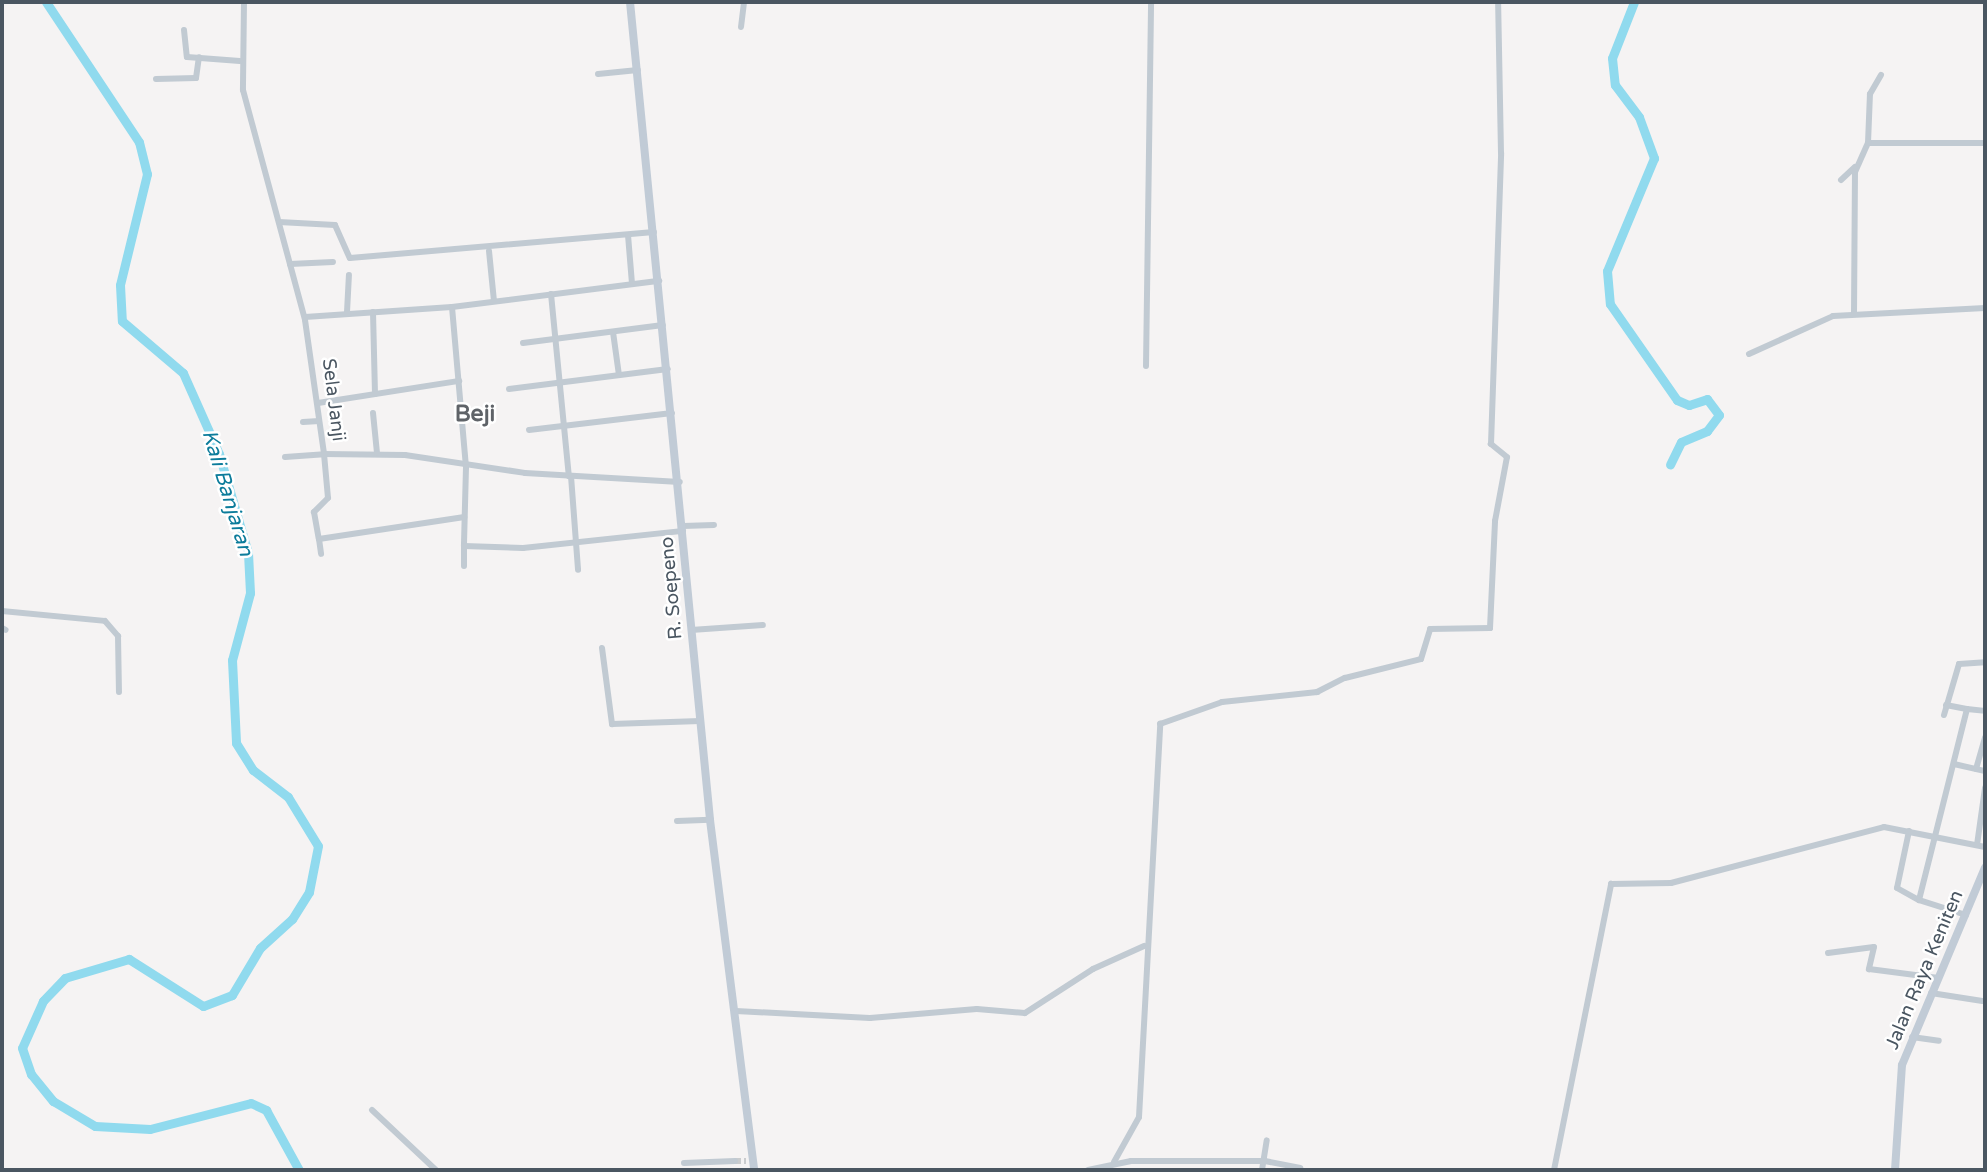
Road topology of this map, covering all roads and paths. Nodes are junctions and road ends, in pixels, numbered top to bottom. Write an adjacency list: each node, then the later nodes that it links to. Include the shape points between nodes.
1 (244, 2): 9 (street, Sela Janji)
2 (630, 2): 10 (street, R. Soepeno)
3 (744, 2): 6 (street)
4 (1151, 2): 40 (street)
5 (1498, 2): 94 (street, via 1501,153 1491,444 1507,457 1495,521 1490,628 1430,629 1421,659 1345,678 1317,692 1222,702 1160,724)
6 (741, 27)
7 (184, 30): 8 (street, via 187,57)
8 (200, 57): 9 (street); 13 (street, via 196,78)
9 (240, 61): 18 (street, Sela Janji)
10 (638, 70): 11 (street); 19 (street, R. Soepeno)
11 (598, 74)
12 (1881, 75): 15 (street, via 1870,94)
13 (156, 79)
14 (1985, 143): 15 (street)
15 (1868, 144): 16 (street)
16 (1856, 167): 17 (street, via 1849,167); 33 (street)
17 (1841, 180)
18 (279, 222): 21 (street, via 335,225 350,258); 23 (street, Sela Janji)
19 (654, 232): 20 (street); 25 (street, R. Soepeno)
20 (628, 235): 21 (street); 26 (street)
21 (489, 251): 28 (street)
22 (334, 262): 23 (street)
23 (290, 264): 34 (street, Sela Janji)
24 (349, 275): 31 (street)
25 (659, 281): 26 (street); 35 (street, R. Soepeno)
26 (632, 284): 27 (street)
27 (551, 294): 28 (street); 37 (street)
28 (494, 302): 29 (street)
29 (452, 307): 32 (street); 43 (street)
30 (1985, 308): 33 (street)
31 (347, 312): 32 (street); 34 (street)
32 (373, 312): 46 (street)
33 (1854, 314): 39 (street, via 1823,318)
34 (304, 317): 47 (street, Sela Janji)
35 (663, 325): 36 (street); 41 (street, R. Soepeno)
36 (613, 332): 37 (street); 42 (street)
37 (555, 339): 38 (street); 44 (street)
38 (523, 343)
39 (1749, 354)
40 (1146, 366)
41 (668, 369): 42 (street); 49 (street, R. Soepeno)
42 (619, 375): 44 (street)
43 (459, 381): 46 (street); 57 (street)
44 (561, 382): 45 (street); 52 (street)
45 (509, 390)
46 (375, 394): 47 (street)
47 (318, 403): 50 (street, Sela Janji)
48 (373, 413): 54 (street)
49 (672, 413): 52 (street); 59 (street, R. Soepeno)
50 (319, 421): 51 (street); 55 (street, Sela Janji)
51 (303, 422)
52 (564, 426): 53 (street); 58 (street)
53 (529, 430)
54 (377, 453): 55 (street, Sela Janji); 57 (street, Sela Janji)
55 (324, 454): 56 (street); 63 (street, via 328,498 314,512)
56 (285, 457)
57 (466, 467): 58 (street, Sela Janji); 60 (street)
58 (570, 476): 59 (street, Sela Janji); 64 (street)
59 (680, 482): 62 (street, R. Soepeno)
60 (464, 517): 63 (street); 65 (street)
61 (714, 525): 62 (street)
62 (683, 529): 64 (street); 71 (street, R. Soepeno)
63 (319, 539): 66 (street)
64 (576, 541): 65 (street); 68 (street)
65 (464, 546): 67 (street)
66 (321, 554)
67 (464, 566)
68 (578, 570)
69 (2, 611): 74 (street, via 105,621 118,636)
70 (763, 625): 71 (street)
71 (691, 630): 79 (street, R. Soepeno)
72 (602, 648): 79 (street, via 611,724)
73 (1985, 662): 75 (street, via 1959,664)
74 (119, 692)
75 (1946, 705): 76 (street); 78 (street)
76 (1967, 709): 77 (street); 81 (street)
77 (1985, 711)
78 (1944, 715)
79 (700, 721): 85 (street, R. Soepeno)
80 (1985, 737): 82 (street)
81 (1954, 764): 82 (street); 88 (street)
82 (1976, 769): 83 (street)
83 (1985, 771)
84 (1985, 788): 89 (street)
85 (710, 820): 86 (street); 99 (street, R. Soepeno)
86 (677, 821)
87 (1909, 831): 88 (street); 92 (street, via 1897,888); 113 (street, via 1877,828 1671,883 1607,888)
88 (1935, 836): 89 (street); 92 (street)
89 (1977, 845): 90 (street)
90 (1985, 847)
91 (1985, 868): 93 (street, Jalan Raya Keniten)
92 (1919, 900): 93 (street)
93 (1966, 915): 96 (street, Jalan Raya Keniten)
94 (1144, 946): 99 (street, via 1093,969 1025,1013 977,1009 870,1018); 106 (street, via 1139,1117)
95 (1828, 953): 96 (street, via 1874,947 1869,969)
96 (1938, 978): 97 (street, Jalan Raya Keniten)
97 (1931, 993): 98 (street); 100 (street, Jalan Raya Keniten)
98 (1982, 1002)
99 (736, 1011): 108 (street, R. Soepeno)
100 (1912, 1037): 101 (street); 114 (street, Jalan Raya Keniten, via 1897,1086)
101 (1940, 1041)
102 (372, 1110): 110 (street)
103 (1267, 1140): 105 (street)
104 (735, 1161): 107 (street)
105 (1265, 1161): 106 (street); 109 (street); 112 (street)
106 (1114, 1162): 111 (street)
107 (684, 1163)
108 (751, 1164)
109 (1300, 1168)
110 (436, 1170)
111 (1088, 1170)
112 (1262, 1170)
113 (1554, 1170)
114 (1895, 1170)

